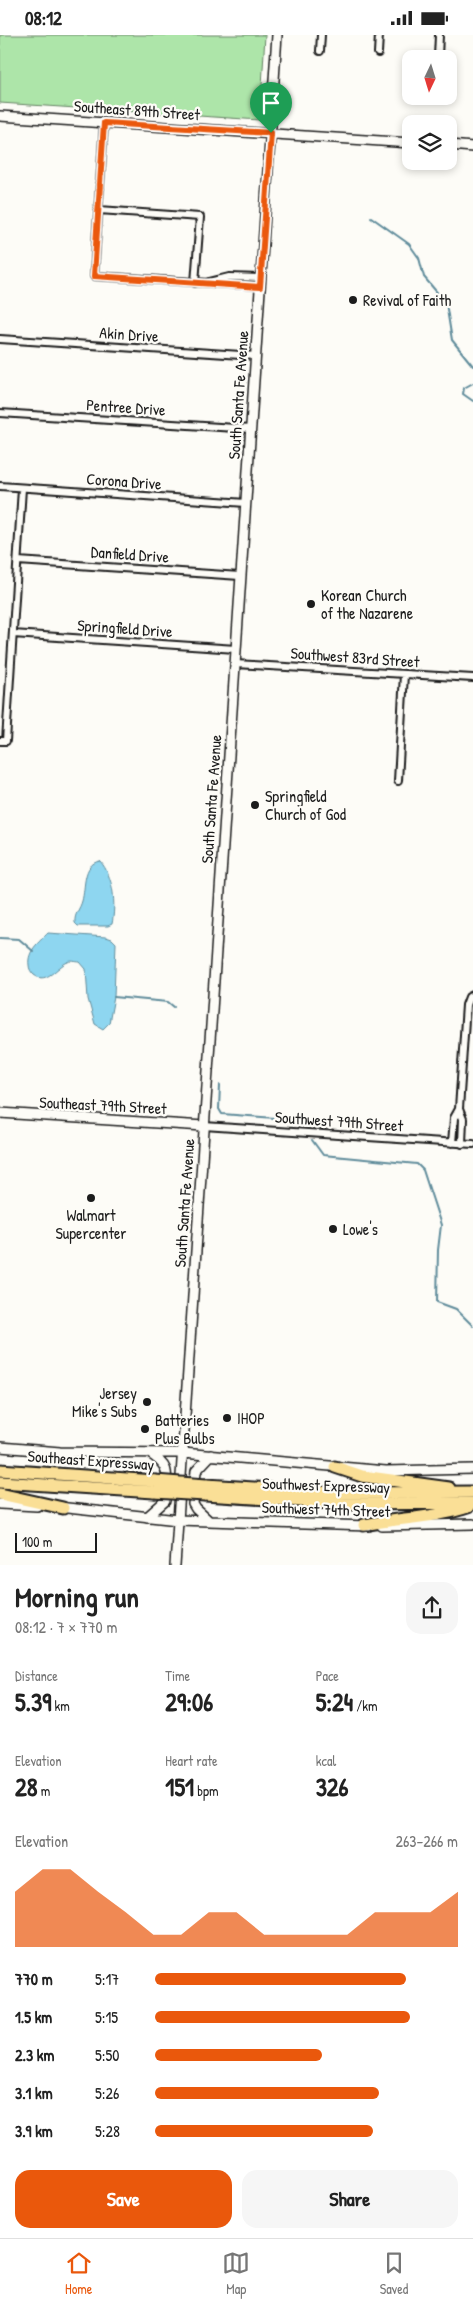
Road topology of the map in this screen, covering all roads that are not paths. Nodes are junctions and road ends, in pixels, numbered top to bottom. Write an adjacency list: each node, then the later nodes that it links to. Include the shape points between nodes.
1 (277, 35): 10 (main road, South Santa Fe Avenue)
2 (321, 35): 6 (street)
3 (379, 35): 7 (street)
4 (439, 35): 5 (street)
5 (438, 50)
6 (320, 51)
7 (378, 53)
8 (0, 116): 9 (main road, Southeast 89th Street)
9 (104, 123): 10 (main road, Southeast 89th Street); 14 (street)
10 (271, 133): 11 (main road, Southeast 89th Street); 15 (main road, South Santa Fe Avenue)
11 (402, 142)
12 (457, 146): 13 (main road)
13 (473, 147)
14 (99, 210): 16 (street, via 200,217); 16 (street, via 94,276)
15 (261, 282): 16 (street, via 229,277); 18 (main road, South Santa Fe Avenue)
16 (195, 283)
17 (0, 339): 18 (street, Akin Drive)
18 (256, 357): 20 (main road, South Santa Fe Avenue)
19 (0, 413): 20 (street, Pentree Drive)
20 (251, 429): 23 (main road, South Santa Fe Avenue)
21 (0, 486): 22 (street, Corona Drive)
22 (22, 488): 23 (street, Corona Drive); 24 (street)
23 (246, 503): 25 (main road, South Santa Fe Avenue)
24 (18, 561): 25 (street, Danfield Drive); 26 (street)
25 (240, 576): 27 (main road, South Santa Fe Avenue)
26 (13, 634): 27 (street, Springfield Drive); 31 (street)
27 (236, 649): 28 (main road, South Santa Fe Avenue)
28 (235, 664): 29 (street, Southwest 83rd Street); 36 (main road, South Santa Fe Avenue)
29 (404, 674): 30 (street, Southwest 83rd Street); 32 (street)
30 (473, 679)
31 (3, 741)
32 (398, 781)
33 (471, 996): 34 (street, via 466,1005)
34 (459, 1109): 37 (street, via 454,1118); 38 (street, via 463,1119)
35 (0, 1113): 36 (main road, Southeast 79th Street)
36 (204, 1126): 37 (street, Southwest 79th Street); 42 (main road, South Santa Fe Avenue)
37 (452, 1143): 38 (street, Southwest 79th Street)
38 (462, 1144): 39 (street, Southwest 79th Street)
39 (473, 1145)
40 (0, 1447): 41 (main road, via 60,1452)
41 (148, 1452): 42 (main road); 56 (main road, via 161,1461 167,1472 165,1501)
42 (183, 1453): 43 (main road); 57 (main road, South Santa Fe Avenue)
43 (211, 1455): 44 (main road); 58 (main road, via 196,1471 193,1504)
44 (335, 1467): 45 (main road, via 398,1471); 51 (highway, via 362,1476)
45 (473, 1469)
46 (0, 1470): 48 (highway, Southeast Expressway)
47 (0, 1482): 48 (highway, Southeast Expressway)
48 (154, 1486): 49 (highway, Southeast Expressway, bridge)
49 (179, 1488): 50 (highway, Southwest Expressway, bridge)
50 (205, 1490): 51 (highway, Southwest Expressway); 54 (highway, Southwest Expressway, via 347,1504)
51 (473, 1492)
52 (0, 1494): 55 (highway)
53 (0, 1504): 55 (main road, Southwest 74th Street)
54 (473, 1504): 60 (highway, via 452,1513)
55 (63, 1507): 56 (main road, Southwest 74th Street)
56 (147, 1517): 57 (main road, Southwest 74th Street)
57 (178, 1520): 58 (main road, Southwest 74th Street); 61 (main road, South Santa Fe Avenue)
58 (208, 1520): 60 (main road, Southwest 74th Street)
59 (473, 1524): 60 (main road, Southwest 74th Street)
60 (364, 1525)
61 (175, 1565)

